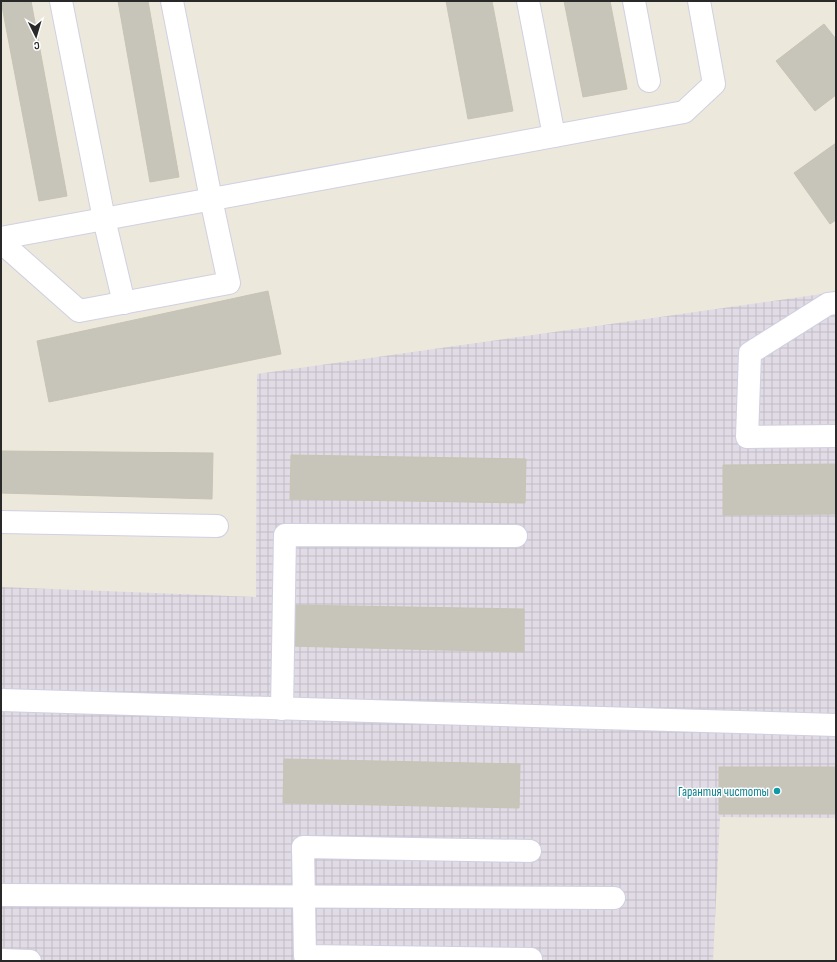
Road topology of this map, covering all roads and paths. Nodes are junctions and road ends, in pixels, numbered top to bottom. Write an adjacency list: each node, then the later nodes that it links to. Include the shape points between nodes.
1 (61, 1): 9 (lane)
2 (172, 1): 8 (lane)
3 (528, 1): 7 (lane)
4 (634, 1): 6 (lane)
5 (699, 1): 7 (lane, via 714,84 684,112)
6 (649, 81)
7 (554, 136): 8 (lane)
8 (211, 199): 9 (lane); 12 (lane, via 229,283)
9 (104, 219): 10 (lane); 12 (lane)
10 (1, 238)
11 (1, 242): 12 (lane, via 79,311)
12 (124, 303)
13 (836, 303): 14 (lane, via 828,304 750,353 747,437)
14 (836, 436)
15 (1, 522): 16 (lane)
16 (217, 526)
17 (516, 536): 19 (lane, via 285,535)
18 (1, 700): 19 (lane)
19 (282, 709): 20 (lane)
20 (836, 725)
21 (530, 851): 23 (lane, via 303,847)
22 (1, 895): 23 (lane)
23 (303, 896): 24 (lane); 25 (lane, via 305,956)
24 (614, 898)
25 (531, 958)
26 (1, 960): 27 (lane)
27 (30, 961)

